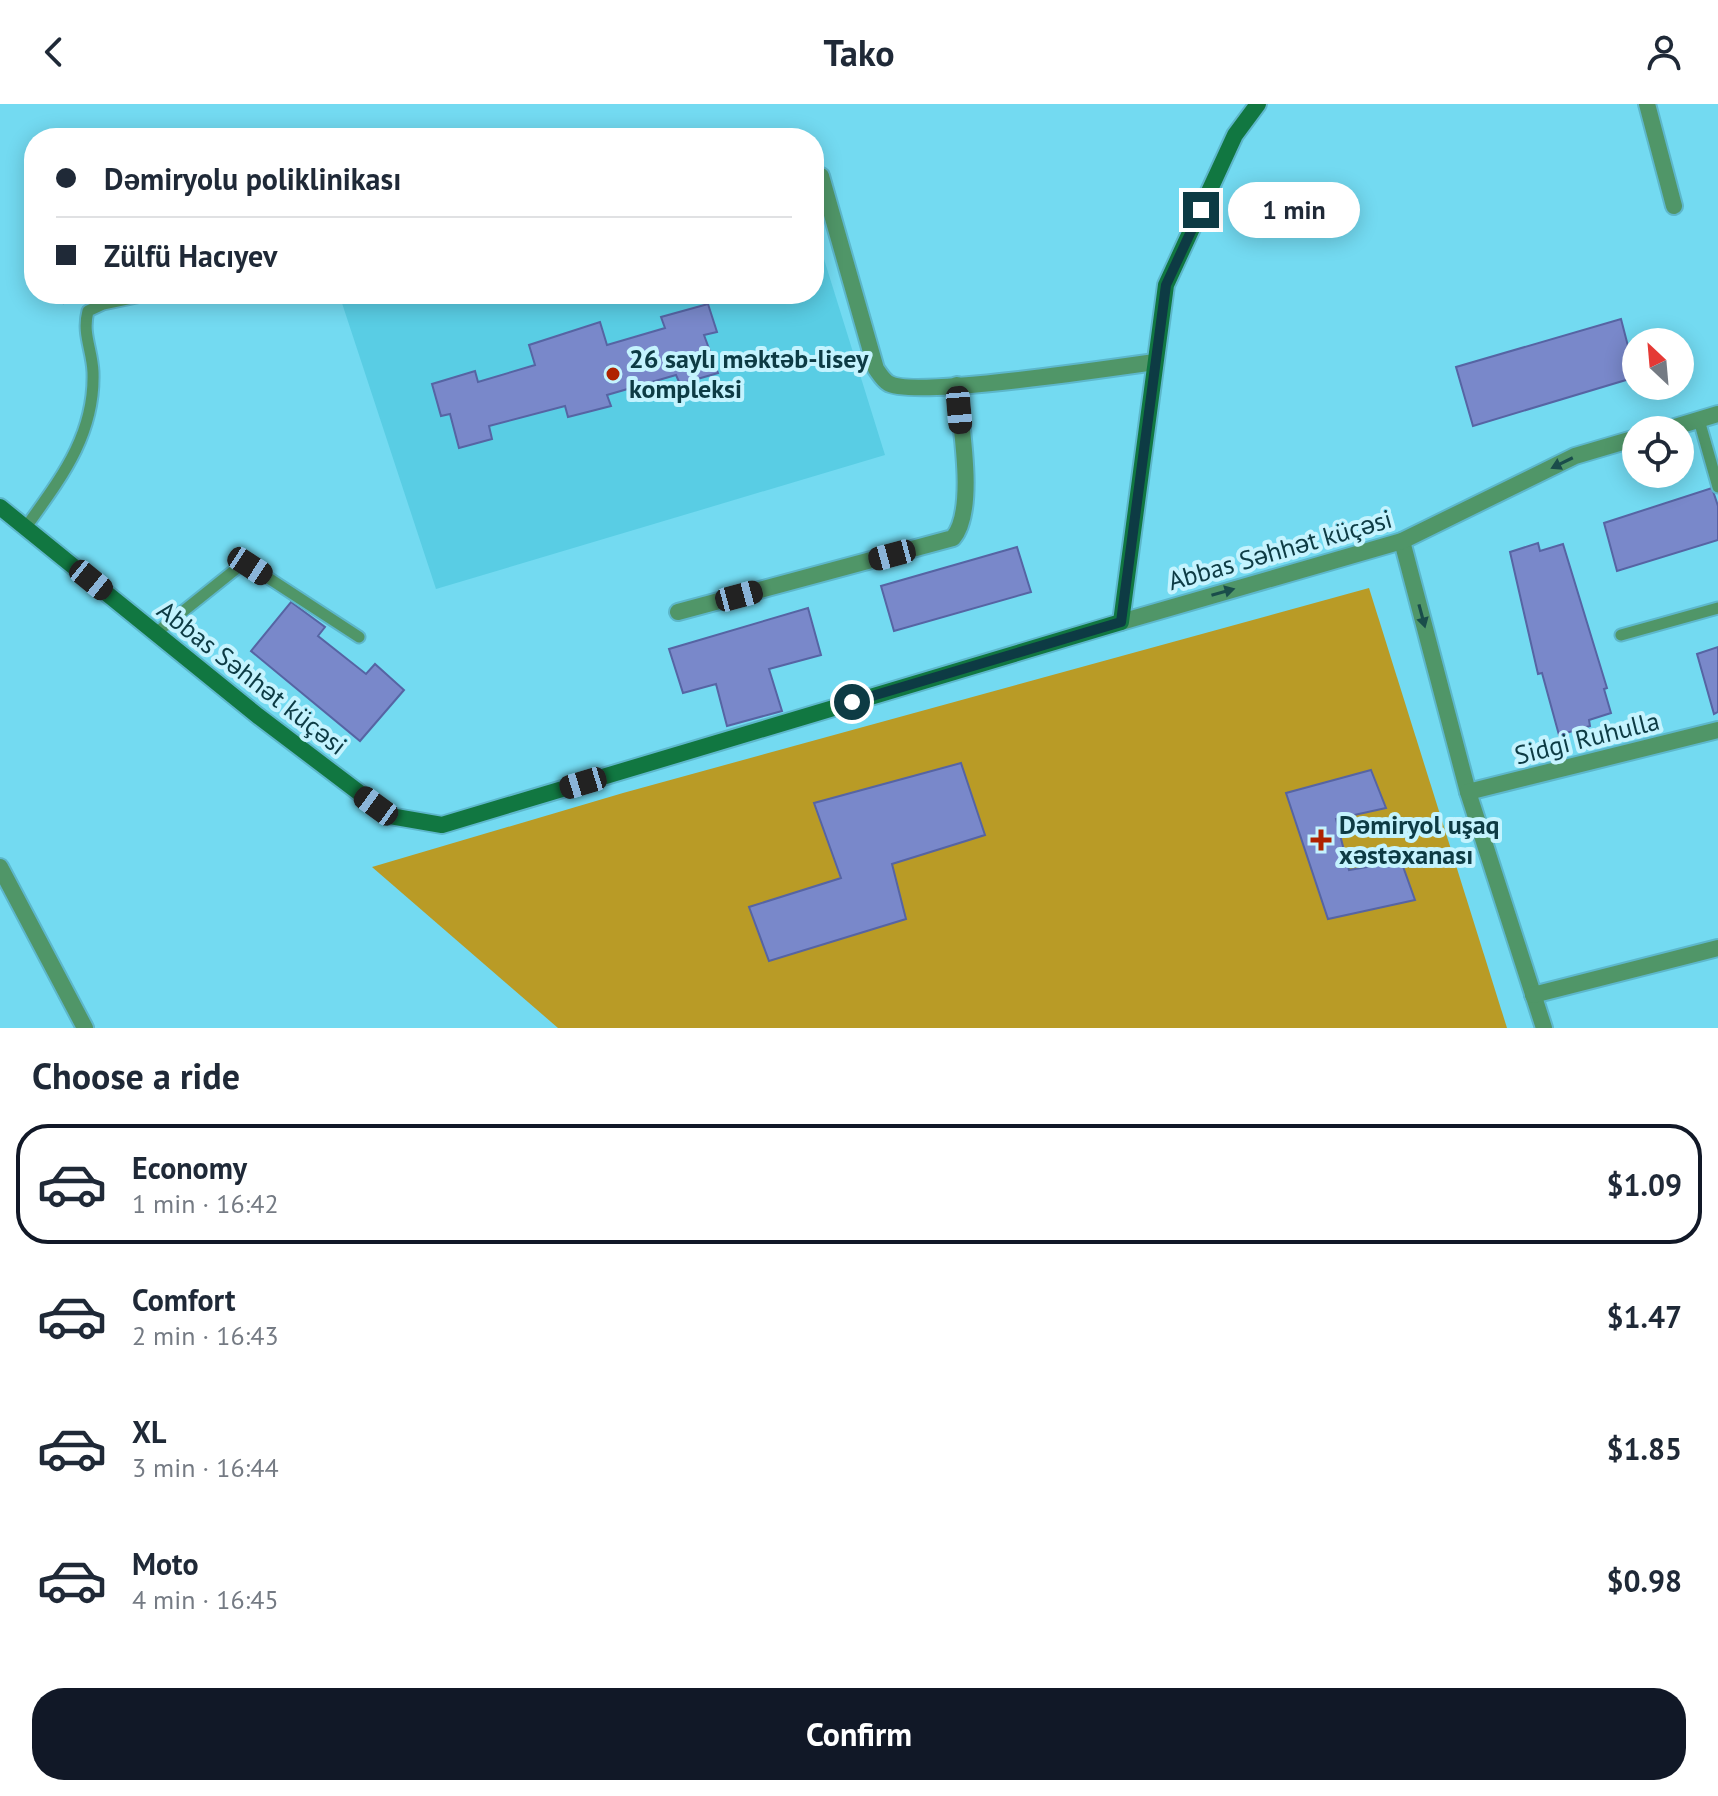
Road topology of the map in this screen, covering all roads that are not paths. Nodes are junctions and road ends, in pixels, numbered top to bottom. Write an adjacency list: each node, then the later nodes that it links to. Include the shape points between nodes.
1 (1258, 104): 6 (main road, via 1235,135 1166,285)
2 (1647, 104): 4 (street)
3 (824, 187): 7 (street, via 876,369 889,384)
4 (1674, 206)
5 (103, 304): 14 (lane, via 88,311 83,328 93,367 92,406 70,465)
6 (1155, 362): 7 (street); 18 (main road)
7 (957, 385): 17 (street, via 963,506 961,529 953,538)
8 (1718, 414): 9 (street)
9 (1699, 420): 10 (street); 12 (lane)
10 (1694, 421)
11 (1622, 442): 15 (street, Abbas Səhhət küçəsi, one-way to 15, via 1575,456)
12 (1718, 487)
13 (0, 507): 14 (main road, Abbas Səhhət küçəsi)
14 (26, 527): 19 (main road, Abbas Səhhət küçəsi)
15 (1402, 541): 18 (street, Abbas Səhhət küçəsi, one-way to 15); 23 (street, one-way to 23)
16 (1718, 608): 20 (lane)
17 (678, 612)
18 (1121, 622): 19 (main road, Abbas Səhhət küçəsi, via 442,825 390,816)
19 (156, 633): 21 (lane, via 241,565)
20 (1621, 635)
21 (359, 637)
22 (1718, 730): 23 (street, Sidgi Ruhulla)
23 (1468, 792): 26 (street)
24 (0, 867): 27 (street)
25 (1718, 948): 26 (street)
26 (1533, 995): 28 (street)
27 (85, 1028)
28 (1544, 1028)

